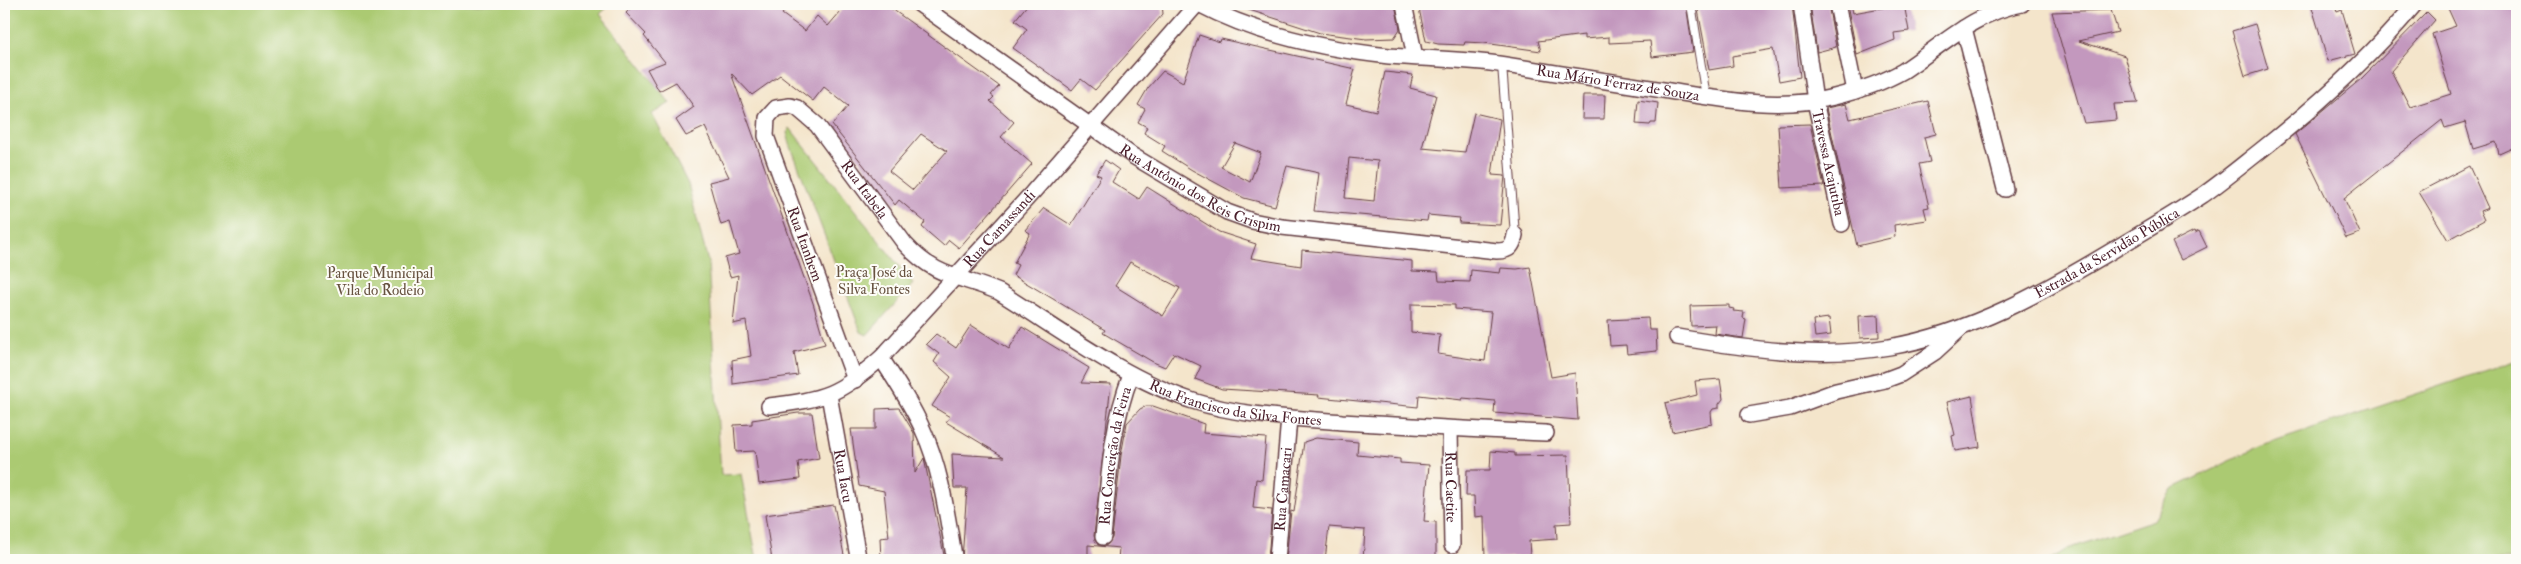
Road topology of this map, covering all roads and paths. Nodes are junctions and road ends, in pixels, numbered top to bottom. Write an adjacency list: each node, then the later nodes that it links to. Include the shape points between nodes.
1 (919, 4): 18 (street, Rua Antônio dos Reis Crispim)
2 (1198, 4): 10 (street, Rua Mário Ferraz de Souza); 18 (street, Rua Camassandi)
3 (1227, 4): 10 (street)
4 (1404, 4): 12 (street)
5 (1691, 4): 15 (lane)
6 (1801, 4): 16 (street, Travessa Acajutiba)
7 (1837, 4): 14 (street)
8 (2022, 4): 11 (street, Rua Mário Ferraz de Souza, via 1996,11)
9 (2415, 4): 23 (street, Estrada da Servidão Pública, via 2384,40 2310,112 2204,194 2074,274)
10 (1230, 20): 12 (street, Rua Mário Ferraz de Souza, via 1269,34 1324,47)
11 (1964, 28): 14 (street, Rua Mário Ferraz de Souza, via 1901,71); 19 (street)
12 (1415, 57): 13 (street, Rua Mário Ferraz de Souza)
13 (1502, 65): 15 (street, Rua Mário Ferraz de Souza); 21 (lane)
14 (1855, 91): 16 (street, Rua Mário Ferraz de Souza)
15 (1706, 97): 16 (street, Rua Mário Ferraz de Souza, via 1766,105)
16 (1815, 101): 20 (street, Travessa Acajutiba)
17 (776, 108): 22 (street, Rua Itabela, via 797,108 817,125 920,261); 27 (street, Rua Itanhem, via 770,113 766,126 768,143)
18 (1090, 126): 21 (street, Rua Antônio dos Reis Crispim, via 1133,156 1227,212 1252,221 1497,251 1509,249); 22 (street, Rua Camassandi)
19 (2005, 189)
20 (1842, 224)
21 (1515, 234)
22 (954, 277): 25 (street, Rua Camassandi); 26 (street, Rua Francisco da Silva Fontes, via 999,292)
23 (1961, 328): 24 (street, via 1890,347 1823,353 1714,344); 30 (street, Estrada da Servidão Pública, via 1935,352 1901,374 1836,390 1790,408)
24 (1677, 337)
25 (880, 358): 27 (street, Rua Camassandi); 36 (street, via 912,409 929,445)
26 (1132, 375): 31 (street, Rua Francisco da Silva Fontes, via 1194,401); 34 (street, Rua Conceição da Feira, via 1113,431)
27 (855, 380): 28 (street, Rua Camassandi)
28 (830, 395): 29 (street, Rua Camassandi, via 807,402); 37 (street, Rua Iacu)
29 (769, 406)
30 (1749, 415)
31 (1289, 418): 32 (street, Rua Francisco da Silva Fontes); 38 (street, Rua Camacari)
32 (1450, 429): 33 (street, Rua Francisco da Silva Fontes); 35 (street, Rua Caetite)
33 (1546, 432)
34 (1103, 537)
35 (1452, 545)
36 (954, 556)
37 (858, 557)
38 (1277, 560)

